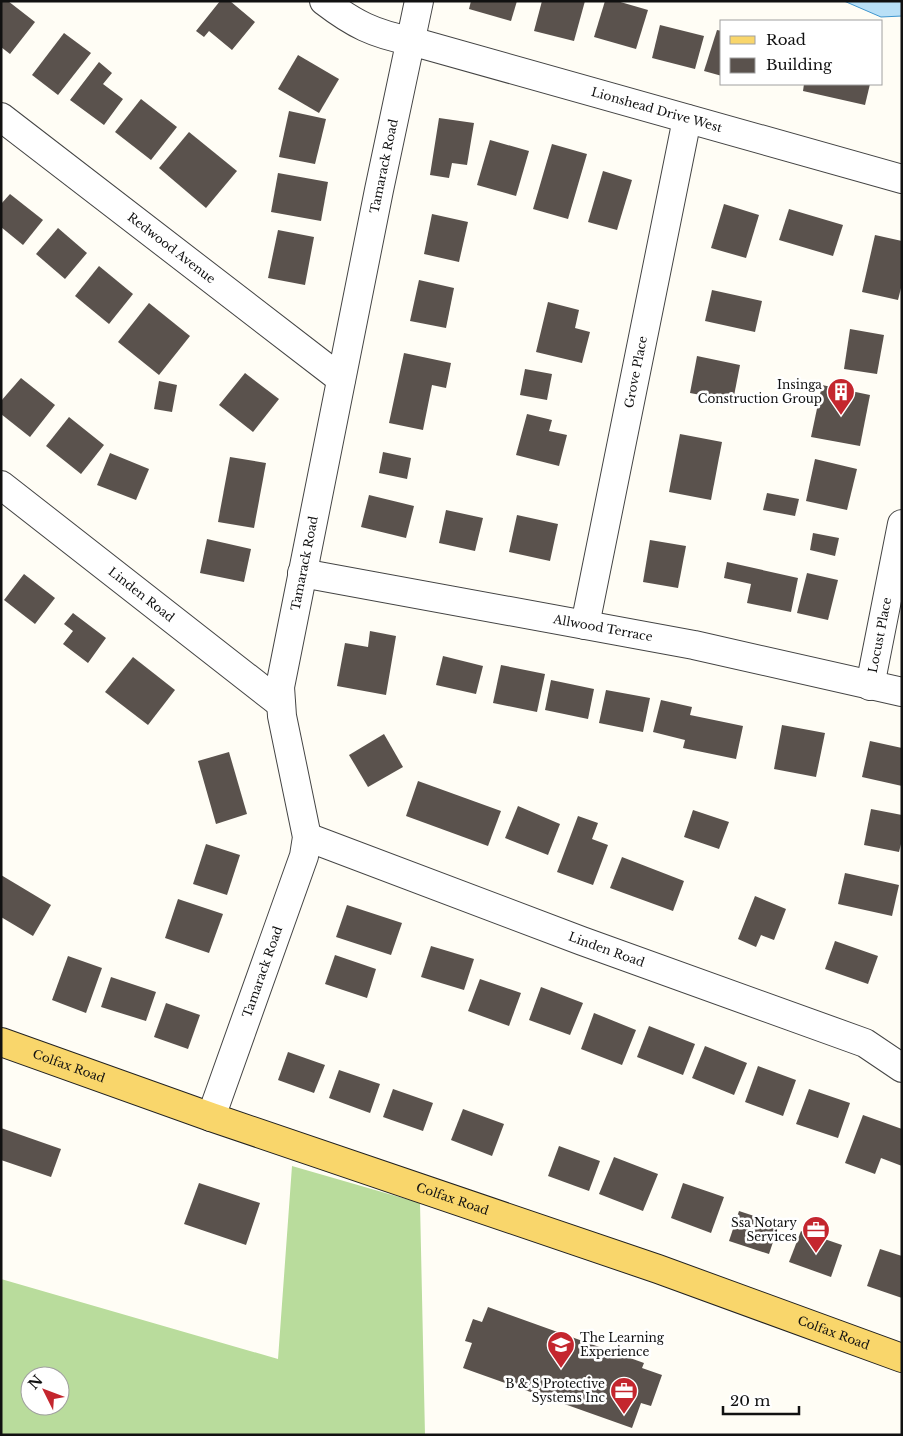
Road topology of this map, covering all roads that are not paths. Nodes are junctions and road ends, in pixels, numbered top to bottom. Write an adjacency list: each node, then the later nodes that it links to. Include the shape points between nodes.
1 (324, 1): 3 (street, Lionshead Drive West, via 357,24 384,36)
2 (420, 1): 3 (street, Tamarack Road)
3 (411, 41): 5 (street, Lionshead Drive West); 7 (street, Tamarack Road)
4 (1, 117): 7 (street, Redwood Avenue)
5 (688, 119): 6 (street, Lionshead Drive West); 11 (street, Grove Place)
6 (902, 179)
7 (341, 380): 10 (street, Tamarack Road)
8 (1, 485): 14 (street, Linden Road)
9 (902, 524): 12 (street, Locust Place)
10 (302, 573): 11 (street, Allwood Terrace); 14 (street, Tamarack Road, via 280,687)
11 (585, 625): 12 (street, Allwood Terrace, via 694,645)
12 (870, 686): 13 (street, Allwood Terrace)
13 (902, 692)
14 (281, 704): 15 (street, Tamarack Road)
15 (306, 837): 17 (street, Linden Road, via 582,942 866,1043); 18 (street, Tamarack Road, via 304,856)
16 (1, 1042): 18 (main road, Colfax Road)
17 (902, 1068)
18 (211, 1117): 19 (main road, Colfax Road, via 658,1270)
19 (902, 1358)

